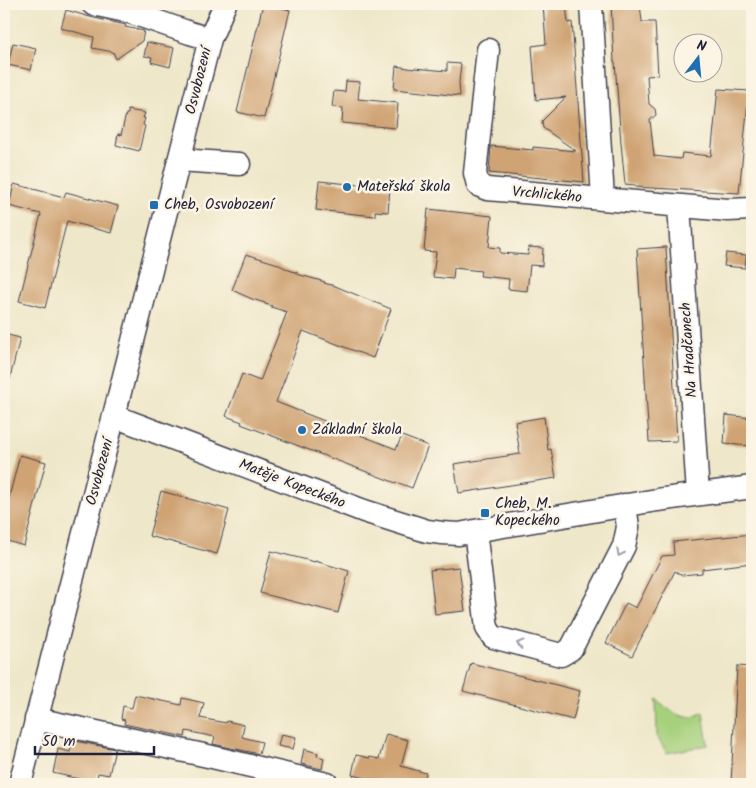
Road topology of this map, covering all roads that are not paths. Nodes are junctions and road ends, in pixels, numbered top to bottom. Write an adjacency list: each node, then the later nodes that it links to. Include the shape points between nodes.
1 (93, 4): 4 (street, via 130,12)
2 (225, 4): 4 (street, Osvobození)
3 (591, 4): 8 (street)
4 (210, 39): 6 (street, Osvobození)
5 (488, 50): 8 (street, Vrchlického, via 475,173 478,185 487,189)
6 (179, 160): 7 (street); 11 (street, Osvobození)
7 (239, 164)
8 (603, 200): 9 (street, Vrchlického)
9 (679, 206): 10 (street, Vrchlického); 13 (street, Na Hradčanech)
10 (752, 209)
11 (114, 416): 15 (street, Matěje Kopeckého, via 364,512 442,533); 16 (street, Osvobození)
12 (752, 487): 13 (street, Matěje Kopeckého)
13 (698, 494): 14 (street, Matěje Kopeckého)
14 (625, 506): 15 (street, Matěje Kopeckého); 15 (street, one-way to 15, via 628,527 624,546 571,649 561,655 493,637 487,628)
15 (474, 531)
16 (36, 719): 17 (street, Osvobození); 18 (street)
17 (20, 784)
18 (327, 784)

